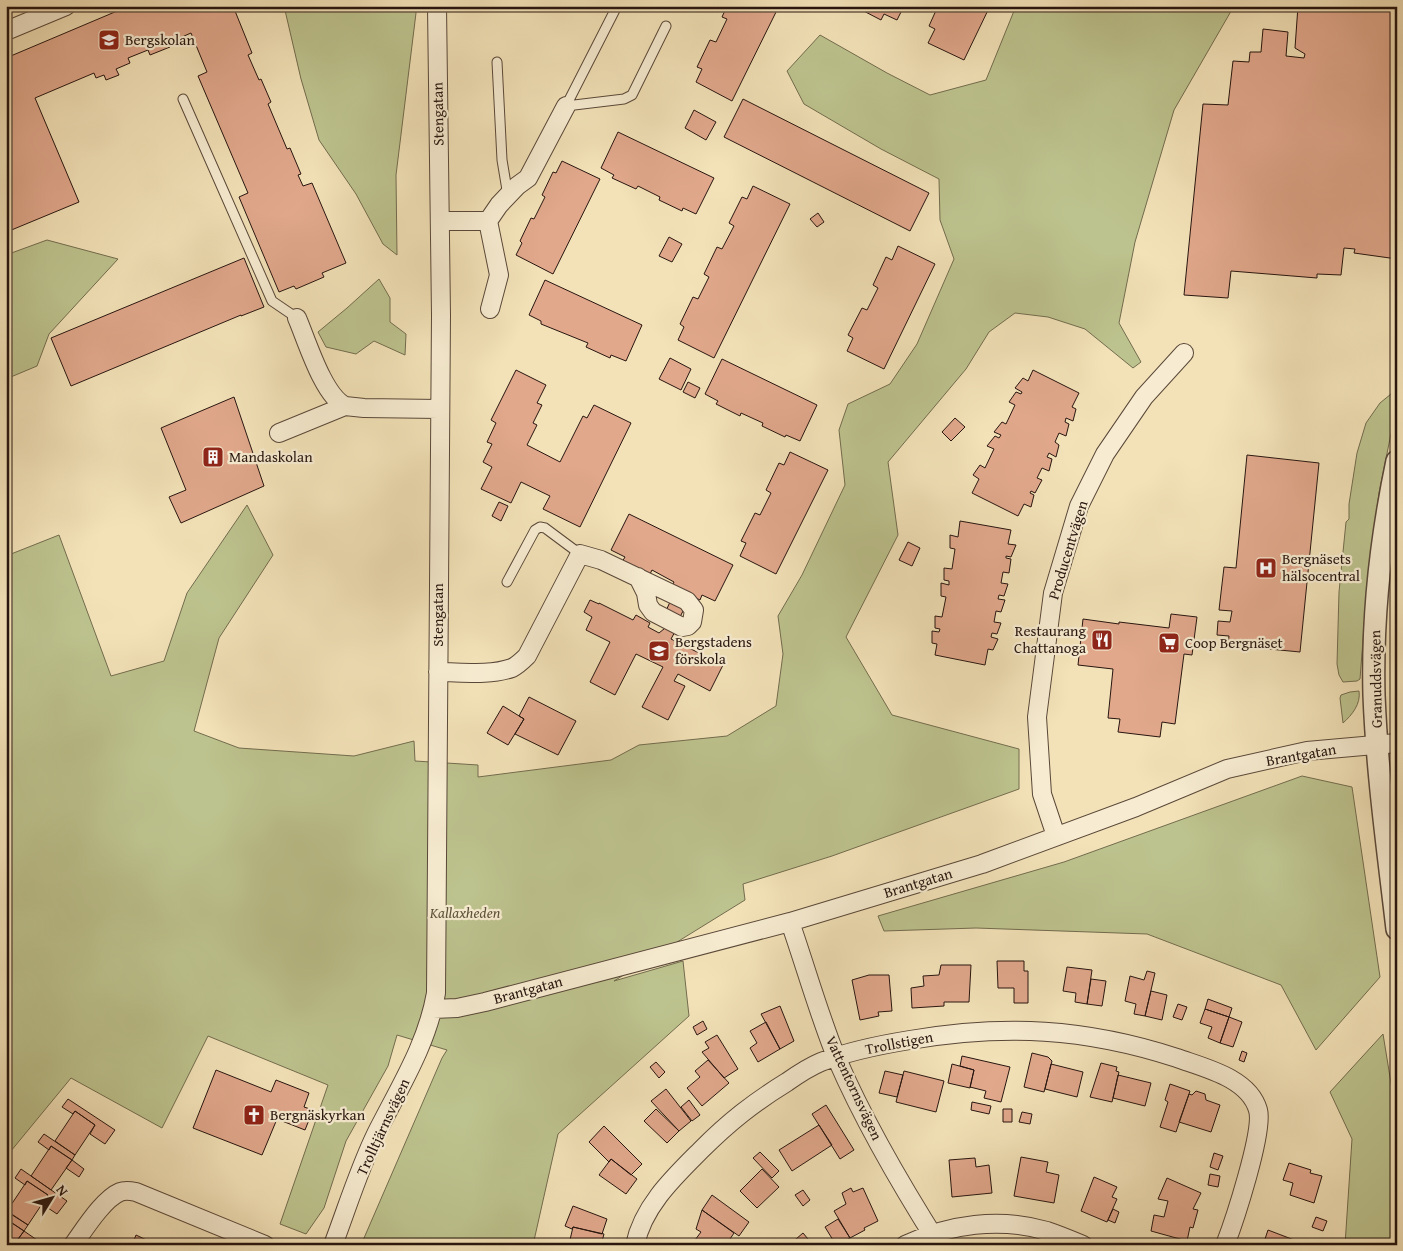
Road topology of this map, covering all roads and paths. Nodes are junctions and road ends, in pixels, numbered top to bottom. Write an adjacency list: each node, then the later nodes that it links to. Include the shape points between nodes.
1 (66, 6): 5 (street)
2 (437, 6): 10 (street, Stengatan)
3 (616, 6): 8 (lane)
4 (666, 26): 8 (lane, via 632,95 624,99)
5 (6, 31)
6 (497, 62): 9 (lane, via 502,160)
7 (183, 99): 13 (lane, via 272,301)
8 (566, 106): 9 (street, via 528,178)
9 (508, 196): 11 (street)
10 (440, 221): 11 (street); 16 (street, Stengatan)
11 (488, 221): 12 (street, via 498,275)
12 (490, 309)
13 (297, 318): 15 (street, via 322,378 333,398)
14 (1184, 353): 24 (street, Producentvägen, via 1144,398 1105,454 1080,506 1054,593 1037,717 1042,794)
15 (345, 406): 16 (street); 17 (street)
16 (440, 409): 22 (street, Stengatan)
17 (279, 433)
18 (1397, 460): 23 (street, Granuddsvägen, via 1388,501 1376,619 1374,694)
19 (580, 554): 20 (street); 21 (lane, via 540,527 535,530); 22 (street, via 527,656 519,663 512,668 492,672)
20 (638, 577)
21 (507, 582)
22 (438, 672): 27 (street, Stengatan, via 436,979)
23 (1387, 744): 24 (street, Brantgatan, via 1307,751 1227,768 1136,807); 26 (street, Granuddsvägen)
24 (1056, 836): 25 (street, Brantgatan, via 982,864)
25 (790, 922): 27 (street, Brantgatan, via 485,1002); 28 (street, Vattentornsvägen)
26 (1397, 929)
27 (433, 1009): 32 (street, Trolltjärnsvägen, via 419,1050 363,1163)
28 (837, 1057): 29 (street, Vattentornsvägen, via 865,1118); 33 (street, Trollstigen, via 819,1063 752,1103 722,1129 657,1197 643,1221); 36 (street, Trollstigen, via 880,1045 943,1034 1029,1030 1082,1035 1126,1044 1191,1063 1238,1083 1248,1090 1258,1108 1259,1129)
29 (935, 1239): 34 (street); 35 (street, via 972,1224 1007,1224 1048,1231)
30 (73, 1245): 31 (street, via 103,1206 121,1192 129,1191)
31 (265, 1245)
32 (333, 1245)
33 (635, 1245)
34 (905, 1245)
35 (1083, 1245)
36 (1225, 1245)

